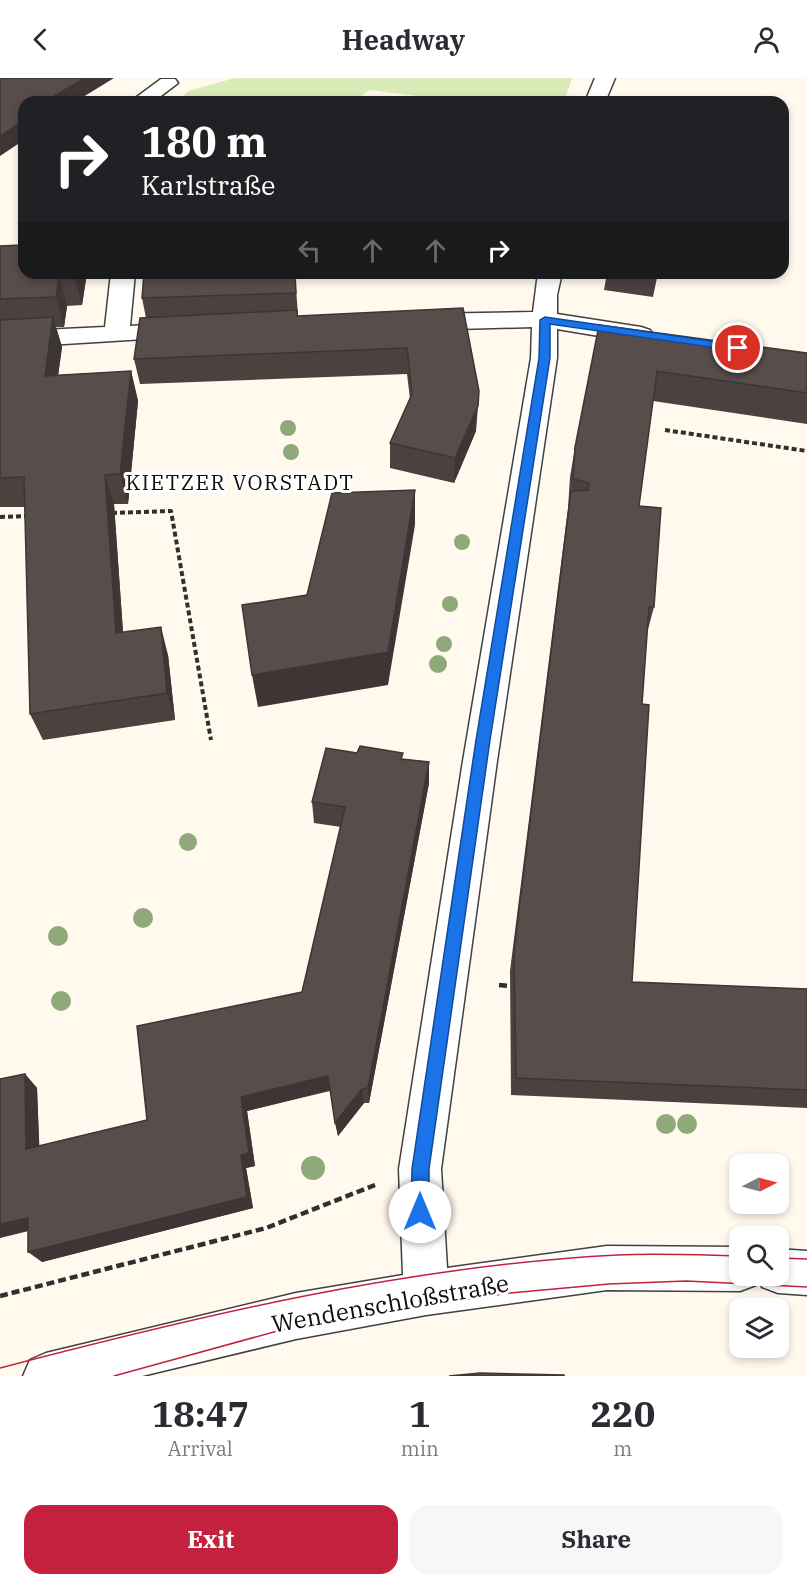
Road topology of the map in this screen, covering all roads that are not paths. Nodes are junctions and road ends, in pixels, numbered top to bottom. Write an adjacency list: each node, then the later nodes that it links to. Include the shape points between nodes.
1 (605, 78): 4 (street)
2 (168, 83): 3 (street)
3 (149, 96)
4 (598, 96)
5 (122, 279): 10 (street)
6 (548, 279): 7 (street, via 544,296)
7 (545, 320): 8 (street); 11 (street); 16 (street, via 544,358 420,1169)
8 (394, 323)
9 (212, 329): 10 (street)
10 (117, 334): 12 (street)
11 (670, 339)
12 (0, 340)
13 (729, 1269): 16 (street, Wendenschloßstraße, via 607,1268)
14 (789, 1272): 15 (street)
15 (807, 1273)
16 (426, 1293): 17 (street, Wendenschloßstraße, via 297,1316)
17 (46, 1376)

